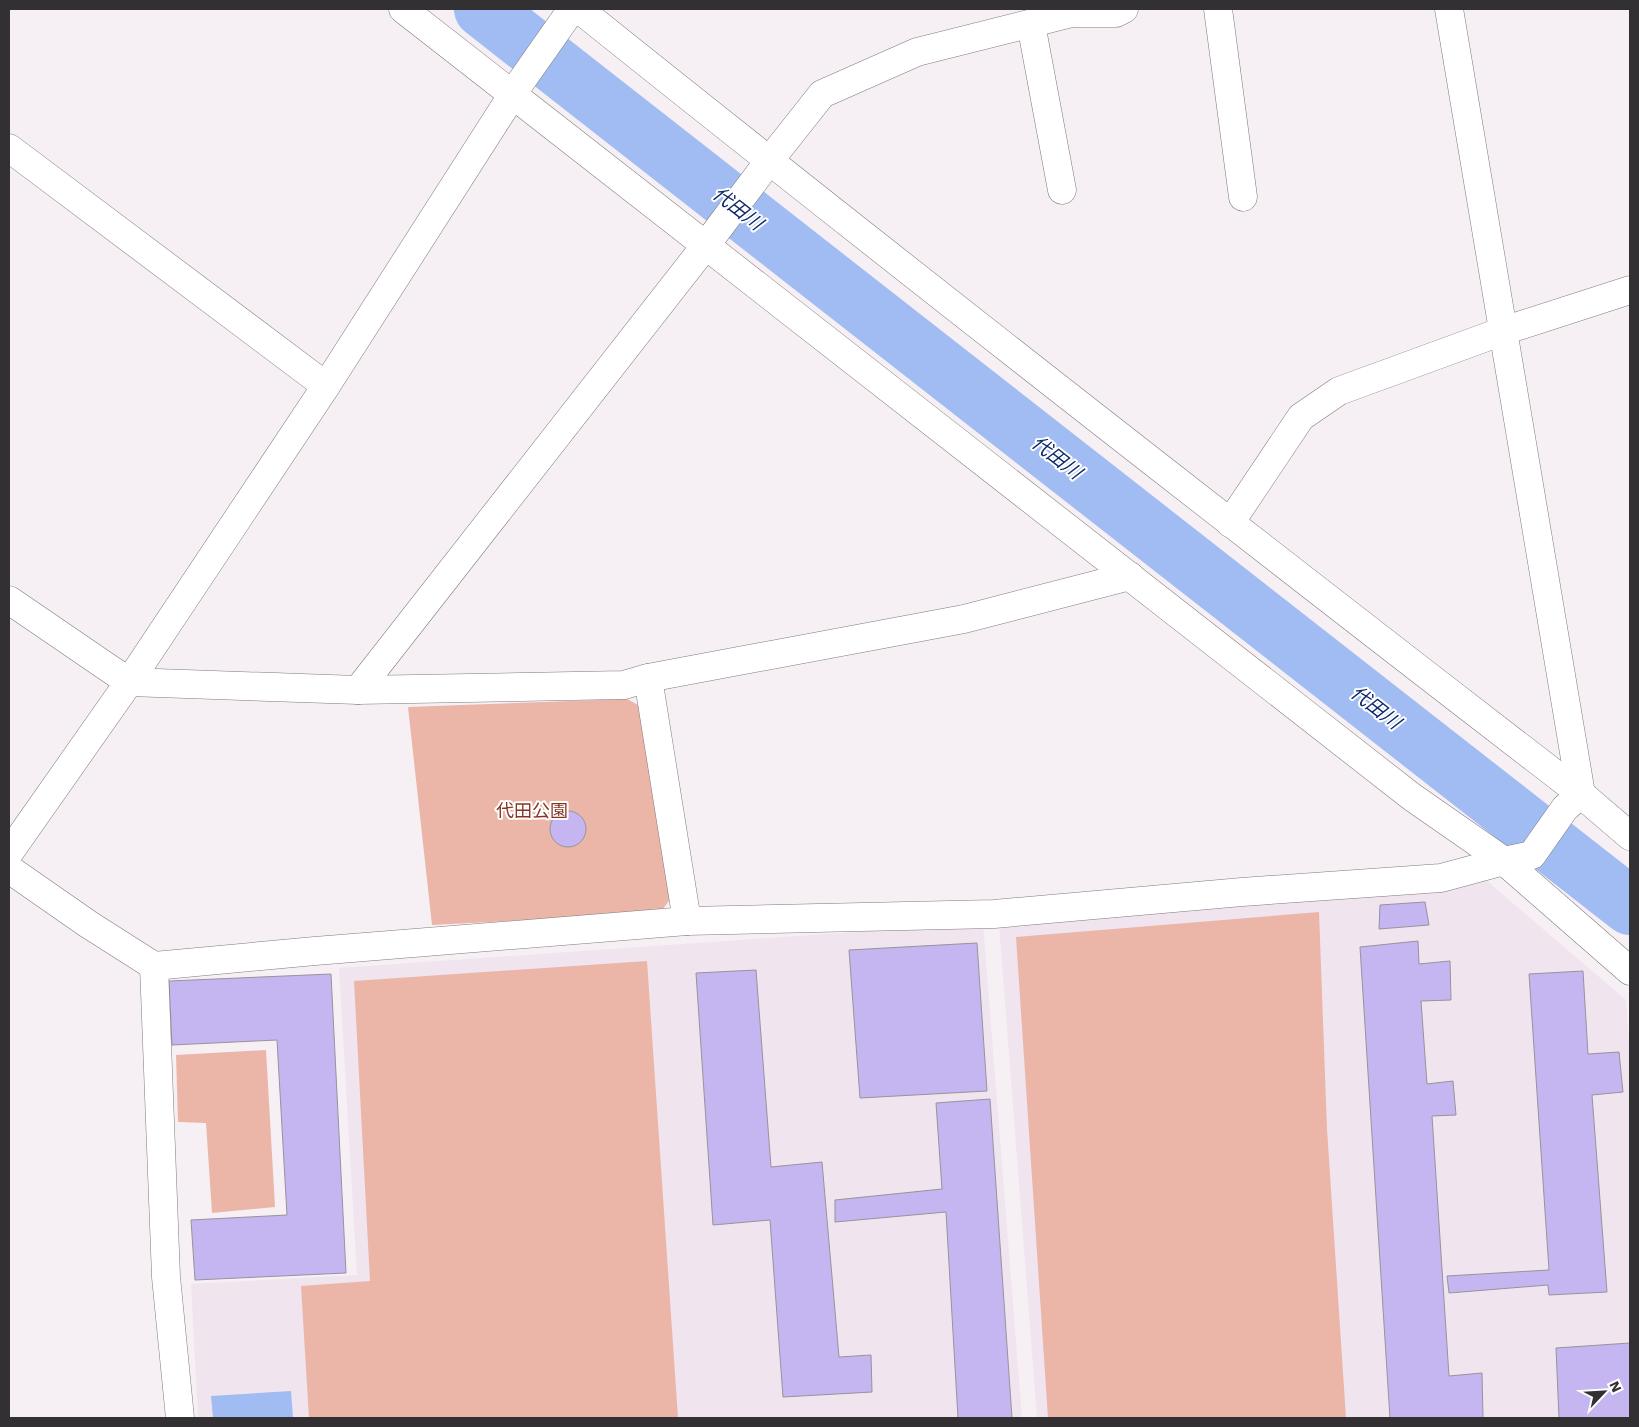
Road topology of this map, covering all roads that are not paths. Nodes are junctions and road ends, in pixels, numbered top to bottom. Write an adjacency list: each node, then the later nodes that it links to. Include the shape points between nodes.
1 (403, 9): 8 (street)
2 (1124, 9): 5 (street, via 1116,13)
3 (1218, 9): 12 (street)
4 (1449, 9): 15 (street)
5 (1070, 11): 7 (street)
6 (570, 15): 8 (street); 10 (street)
7 (1031, 24): 10 (street, via 917,52 822,94); 11 (street)
8 (517, 89): 13 (street); 16 (street)
9 (9, 148): 16 (street)
10 (764, 168): 13 (street); 17 (street)
11 (1062, 190)
12 (1243, 196)
13 (713, 237): 18 (street); 22 (street)
14 (1630, 290): 15 (street)
15 (1503, 331): 17 (street, via 1339,391 1300,417); 23 (street)
16 (326, 386): 21 (street)
17 (1230, 523): 23 (street)
18 (1130, 576): 20 (street, via 964,619); 26 (street, via 1412,797)
19 (9, 600): 21 (street)
20 (648, 678): 22 (street, via 624,684); 28 (street)
21 (129, 682): 22 (street); 25 (street)
22 (358, 690)
23 (1573, 801): 24 (street); 26 (street, via 1532,855)
24 (1630, 836)
25 (9, 853)
26 (1504, 861): 28 (street, via 1441,878 994,914); 30 (street)
27 (9, 869): 29 (street)
28 (687, 921): 29 (street)
29 (154, 966): 31 (street, via 166,1277)
30 (1630, 971)
31 (180, 1418)

